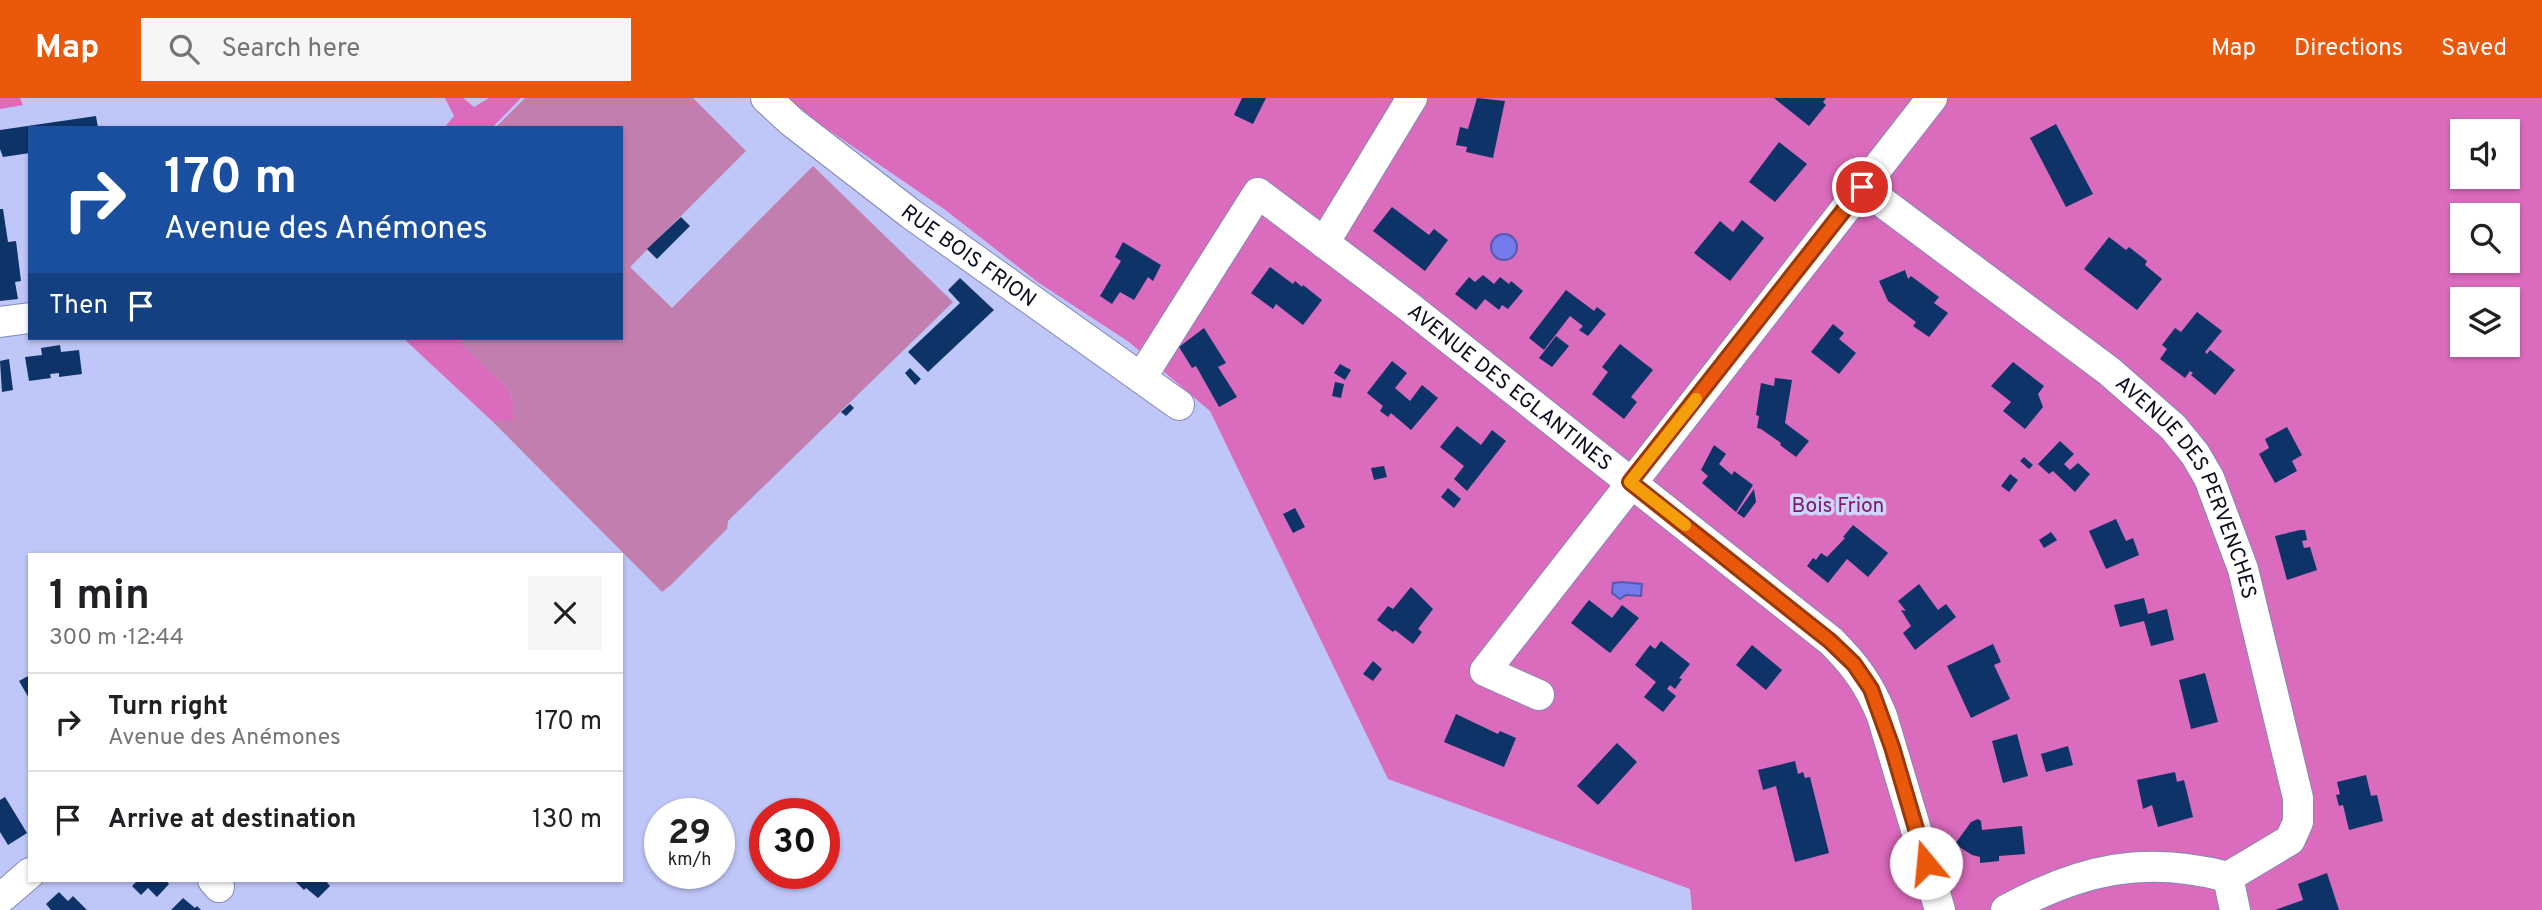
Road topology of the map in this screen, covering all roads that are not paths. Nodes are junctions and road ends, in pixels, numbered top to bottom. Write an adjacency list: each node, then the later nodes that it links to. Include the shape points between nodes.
1 (766, 98): 8 (street, RUE BOIS FRION, via 911,214)
2 (1412, 98): 5 (street)
3 (1932, 98): 4 (street)
4 (1862, 187): 10 (street); 13 (street, AVENUE DES PERVENCHES, via 2109,371 2173,427 2209,478 2243,569 2298,798 2298,822 2290,840)
5 (1324, 243): 8 (street, AVENUE DES EGLANTINES, via 1258,193); 10 (street, AVENUE DES EGLANTINES)
6 (28, 318): 7 (street)
7 (0, 322)
8 (1141, 378): 9 (street, RUE BOIS FRION)
9 (1179, 405)
10 (1630, 482): 11 (street, via 1485,671); 15 (street, AVENUE DES EGLANTINES, via 1854,664 1882,716)
11 (1539, 695)
12 (28, 875): 14 (street)
13 (2228, 877): 16 (street, via 2195,868 2125,867 2094,873); 17 (street)
14 (4, 900)
15 (1940, 910)
16 (2006, 910)
17 (2235, 910)

